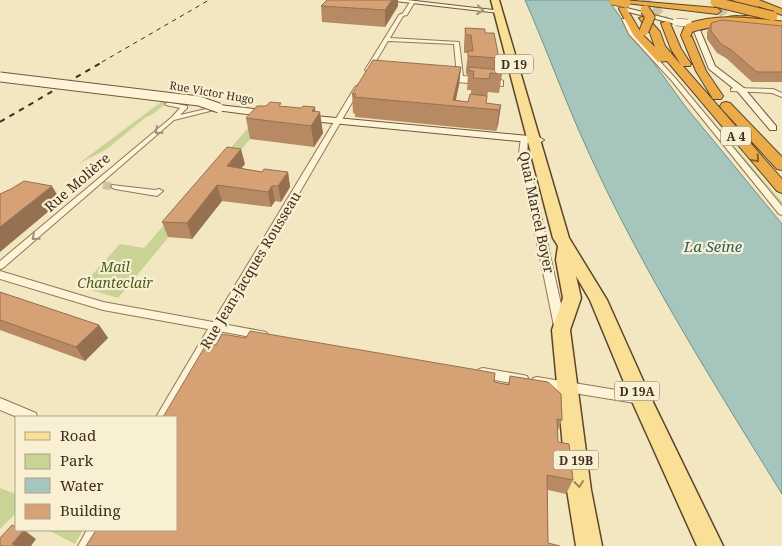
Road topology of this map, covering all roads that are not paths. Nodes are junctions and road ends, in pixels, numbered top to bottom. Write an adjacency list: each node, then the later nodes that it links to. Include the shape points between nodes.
1 (388, 0): 8 (main road)
2 (495, 0): 9 (main road, Quai Marcel Boyer)
3 (647, 0): 7 (highway)
4 (703, 0): 7 (highway)
5 (745, 1): 10 (highway); 12 (main road); 15 (highway, via 760,13 751,19)
6 (622, 3): 7 (highway); 11 (highway); 15 (highway); 15 (main road, via 648,17); 20 (highway, via 637,34)
7 (719, 6): 13 (highway); 15 (highway)
8 (406, 7): 9 (main road, one-way to 9); 19 (street)
9 (499, 12): 39 (main road, Quai Marcel Boyer / D 19)
10 (782, 12)
11 (644, 14): 20 (highway, bridge, via 650,18 644,31); 21 (highway, via 660,47)
12 (767, 18): 17 (main road, via 765,22 753,25); 18 (street)
13 (782, 19)
14 (624, 20): 44 (street, via 631,33 674,80)
15 (682, 22): 16 (highway, bridge); 16 (highway, bridge, via 689,28 701,24); 17 (main road); 21 (highway); 22 (highway, via 676,49); 22 (highway, via 685,21 677,29); 30 (main road, via 694,36 709,70); 33 (highway, via 701,71)
16 (749, 23): 18 (highway, bridge)
17 (721, 26): 18 (street); 30 (main road, via 699,27 696,31 712,67)
18 (779, 29)
19 (387, 39): 23 (street, via 366,73); 26 (street, via 457,43)
20 (657, 55): 27 (highway)
21 (673, 60): 27 (highway, A 4)
22 (692, 69): 33 (highway, A 4)
23 (378, 73)
24 (0, 77): 35 (main road, Rue Victor Hugo, bridge, via 199,101)
25 (442, 78): 26 (street)
26 (460, 80): 26 (street, via 500,81 501,85)
27 (690, 83): 42 (highway, A 4, one-way to 42)
28 (360, 84): 37 (street, Rue Jean-Jacques Rousseau)
29 (782, 87): 31 (street, via 775,87)
30 (737, 90): 31 (street); 38 (main road)
31 (773, 91): 32 (street)
32 (782, 95)
33 (717, 96): 40 (highway, A 4)
34 (168, 104): 36 (street, Rue Molière, via 185,106)
35 (218, 108): 36 (street, Rue Molière); 37 (main road, Rue Victor Hugo)
36 (172, 119): 46 (street, Rue Molière, one-way to 46, via 99,185)
37 (337, 121): 39 (main road, Rue Victor Hugo); 48 (street, Rue Jean-Jacques Rousseau)
38 (776, 131)
39 (532, 140): 45 (main road, Quai Marcel Boyer / D 19); 49 (street, Quai Marcel Boyer / D 19B, via 523,154)
40 (782, 166)
41 (114, 187): 43 (street)
42 (782, 188)
43 (159, 191)
44 (782, 212)
45 (564, 244): 49 (main road, D 19B, via 572,298); 53 (main road, D 19A, via 598,300)
46 (0, 266)
47 (0, 275): 48 (street, via 103,306)
48 (217, 327): 50 (street); 56 (street, Rue Jean-Jacques Rousseau)
49 (561, 330): 52 (main road, D 19B)
50 (276, 338)
51 (474, 371): 52 (street)
52 (568, 388): 53 (street); 60 (main road, D 19B, one-way to 60, via 579,490)
53 (641, 399): 58 (main road, D 19A)
54 (0, 404): 55 (street)
55 (29, 416)
56 (163, 416)
57 (95, 531): 59 (street)
58 (708, 544)
59 (86, 546)
60 (589, 546)

